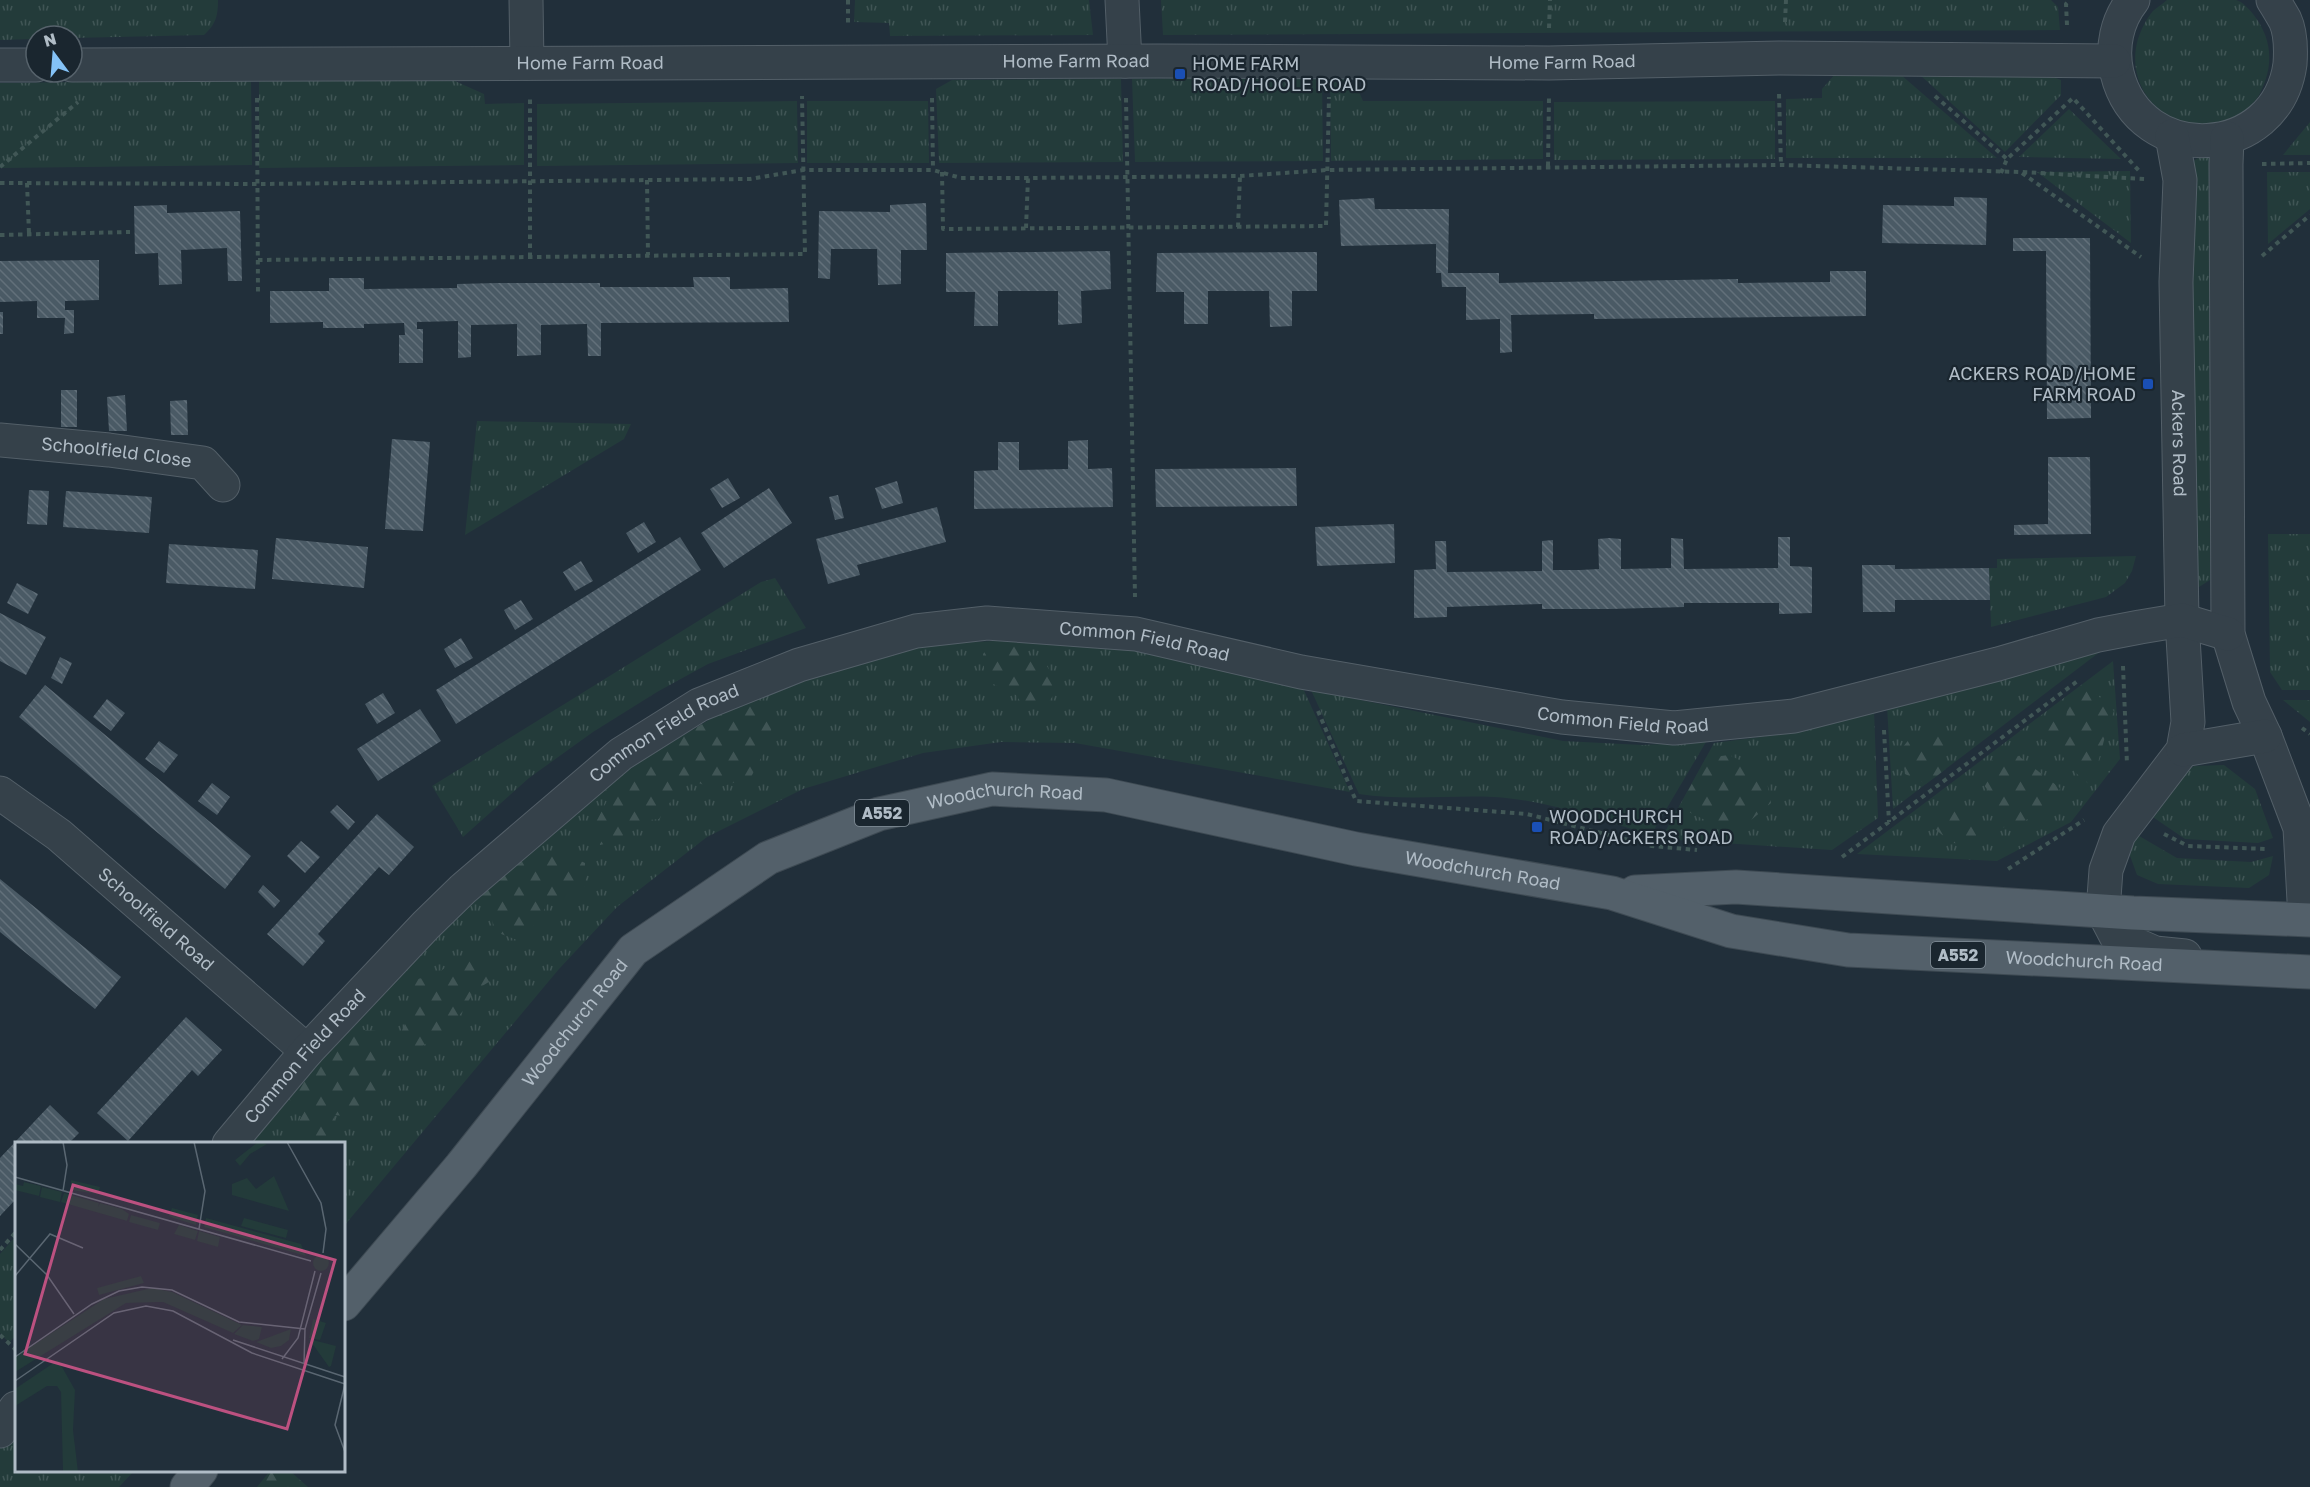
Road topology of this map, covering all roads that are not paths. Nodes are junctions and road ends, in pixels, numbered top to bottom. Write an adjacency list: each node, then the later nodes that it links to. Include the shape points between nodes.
1 (526, 0): 8 (street)
2 (1122, 0): 6 (street)
3 (2133, 0): 7 (street, via 2116,33)
4 (2273, 0): 5 (street)
5 (2301, 49): 13 (street, via 2275,105)
6 (1125, 61): 7 (street, Home Farm Road); 8 (street, Home Farm Road)
7 (2114, 61): 12 (street, via 2120,85 2132,107 2150,124)
8 (527, 63): 11 (street, Home Farm Road)
9 (0, 65): 10 (street)
10 (24, 65)
11 (84, 65)
12 (2172, 136): 13 (street); 16 (street, Ackers Road, via 2180,180 2176,282)
13 (2227, 151): 17 (street)
14 (0, 440): 15 (street, Schoolfield Close, via 203,463)
15 (223, 485)
16 (2182, 620): 17 (street, Common Field Road); 19 (street, Ackers Road, via 2188,722); 26 (street, Common Field Road, via 2098,635 1794,716 1674,728 1562,717 1301,672 1136,634 987,623 916,631 800,665 699,705 621,754 463,889)
17 (2228, 634): 18 (street, via 2249,702)
18 (2265, 736): 19 (street); 23 (street, via 2300,828)
19 (2183, 750): 22 (street, Ackers Road, via 2119,834 2106,870)
20 (0, 793): 26 (street, Schoolfield Road, via 59,835)
21 (1612, 893): 22 (main road, Woodchurch Road / A552, via 1736,888); 25 (main road, Woodchurch Road / A552, via 1731,931 1848,950); 28 (main road, Woodchurch Road / A552, via 1356,849 1106,795 992,789 879,814 768,858 633,950 461,1166)
22 (2103, 911): 23 (main road, Woodchurch Road / A552); 24 (street, via 2116,936 2155,953)
23 (2307, 919)
24 (2310, 967)
25 (2310, 972)
26 (306, 1051): 27 (street, Common Field Road)
27 (229, 1142)
28 (345, 1303)
29 (15, 1409): 30 (street)
30 (0, 1431)
31 (199, 1472): 32 (main road)
32 (187, 1487)

